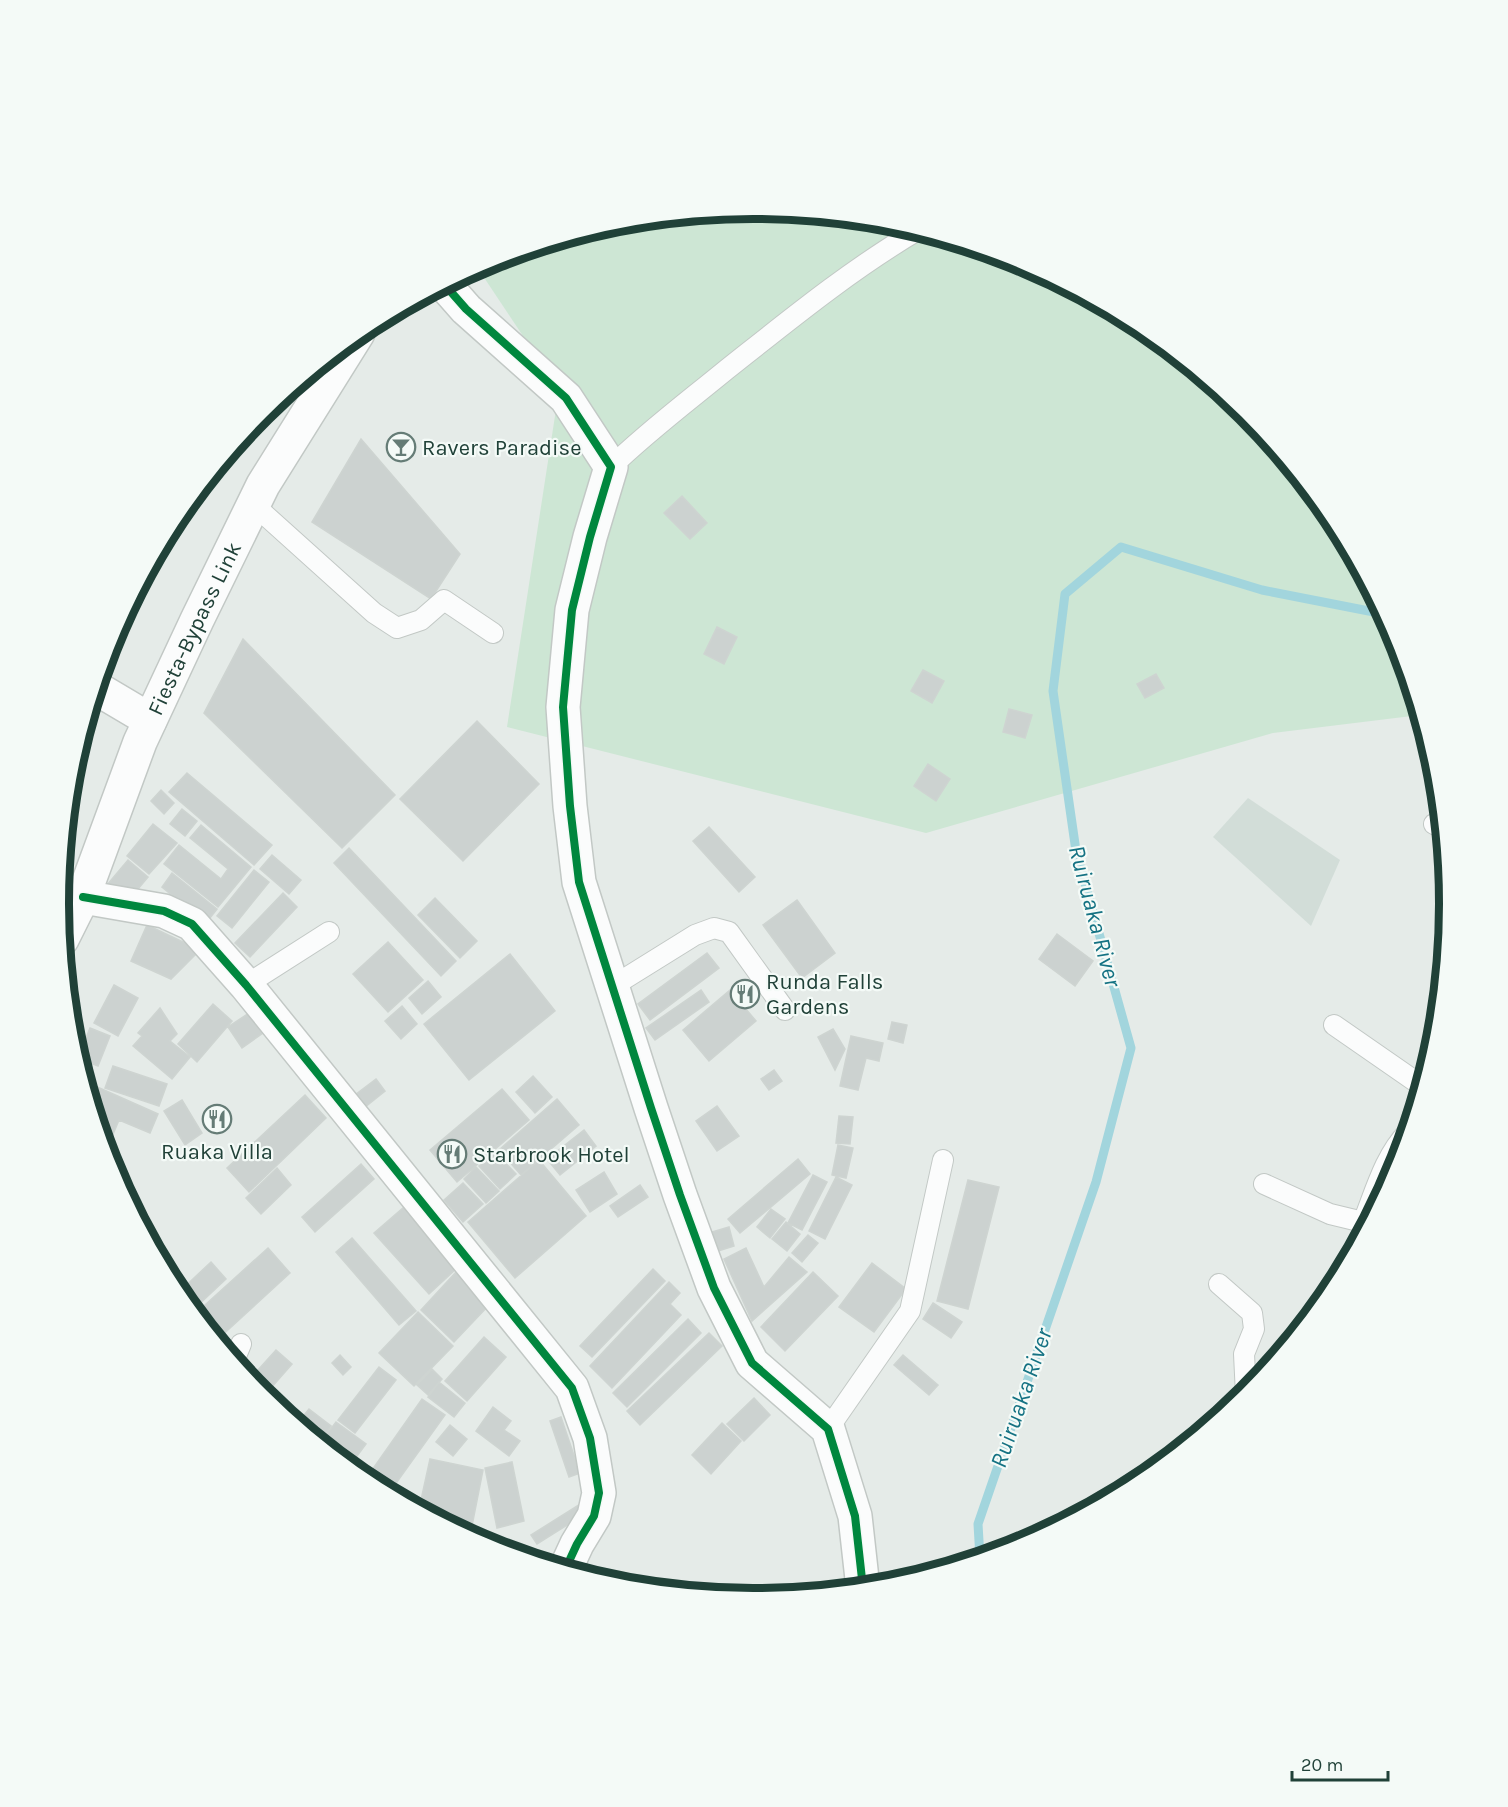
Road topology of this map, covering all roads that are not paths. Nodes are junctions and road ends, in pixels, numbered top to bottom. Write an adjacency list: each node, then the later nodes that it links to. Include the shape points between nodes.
1 (907, 236): 4 (lane, via 771,335 639,440)
2 (449, 290): 4 (street, via 566,398)
3 (345, 355): 5 (street, Fiesta-Bypass Link)
4 (611, 467): 13 (street, via 572,610 563,706 579,882)
5 (254, 505): 6 (lane, via 374,613 397,628 421,620 444,600); 8 (street, Fiesta-Bypass Link)
6 (493, 633)
7 (102, 692): 8 (street)
8 (150, 720): 9 (street, Fiesta-Bypass Link)
9 (83, 897): 10 (street, Fiesta-Bypass Link); 12 (street, via 164,911 192,924)
10 (69, 924)
11 (329, 932): 12 (lane)
12 (246, 985): 25 (street, via 572,1388 590,1438 599,1493 594,1516)
13 (613, 986): 14 (lane, via 695,935 714,928 729,932); 24 (street, via 654,1119 714,1288 753,1362)
14 (786, 1010)
15 (1334, 1025): 16 (lane)
16 (1416, 1082)
17 (944, 1160): 24 (lane, via 910,1311)
18 (1389, 1160): 20 (lane)
19 (1264, 1184): 21 (lane)
20 (1378, 1184)
21 (1359, 1223)
22 (1219, 1284): 23 (lane, via 1252,1313 1254,1329 1244,1354)
23 (1245, 1380)
24 (828, 1429): 26 (street, via 855,1516)
25 (568, 1562)
26 (862, 1580)

